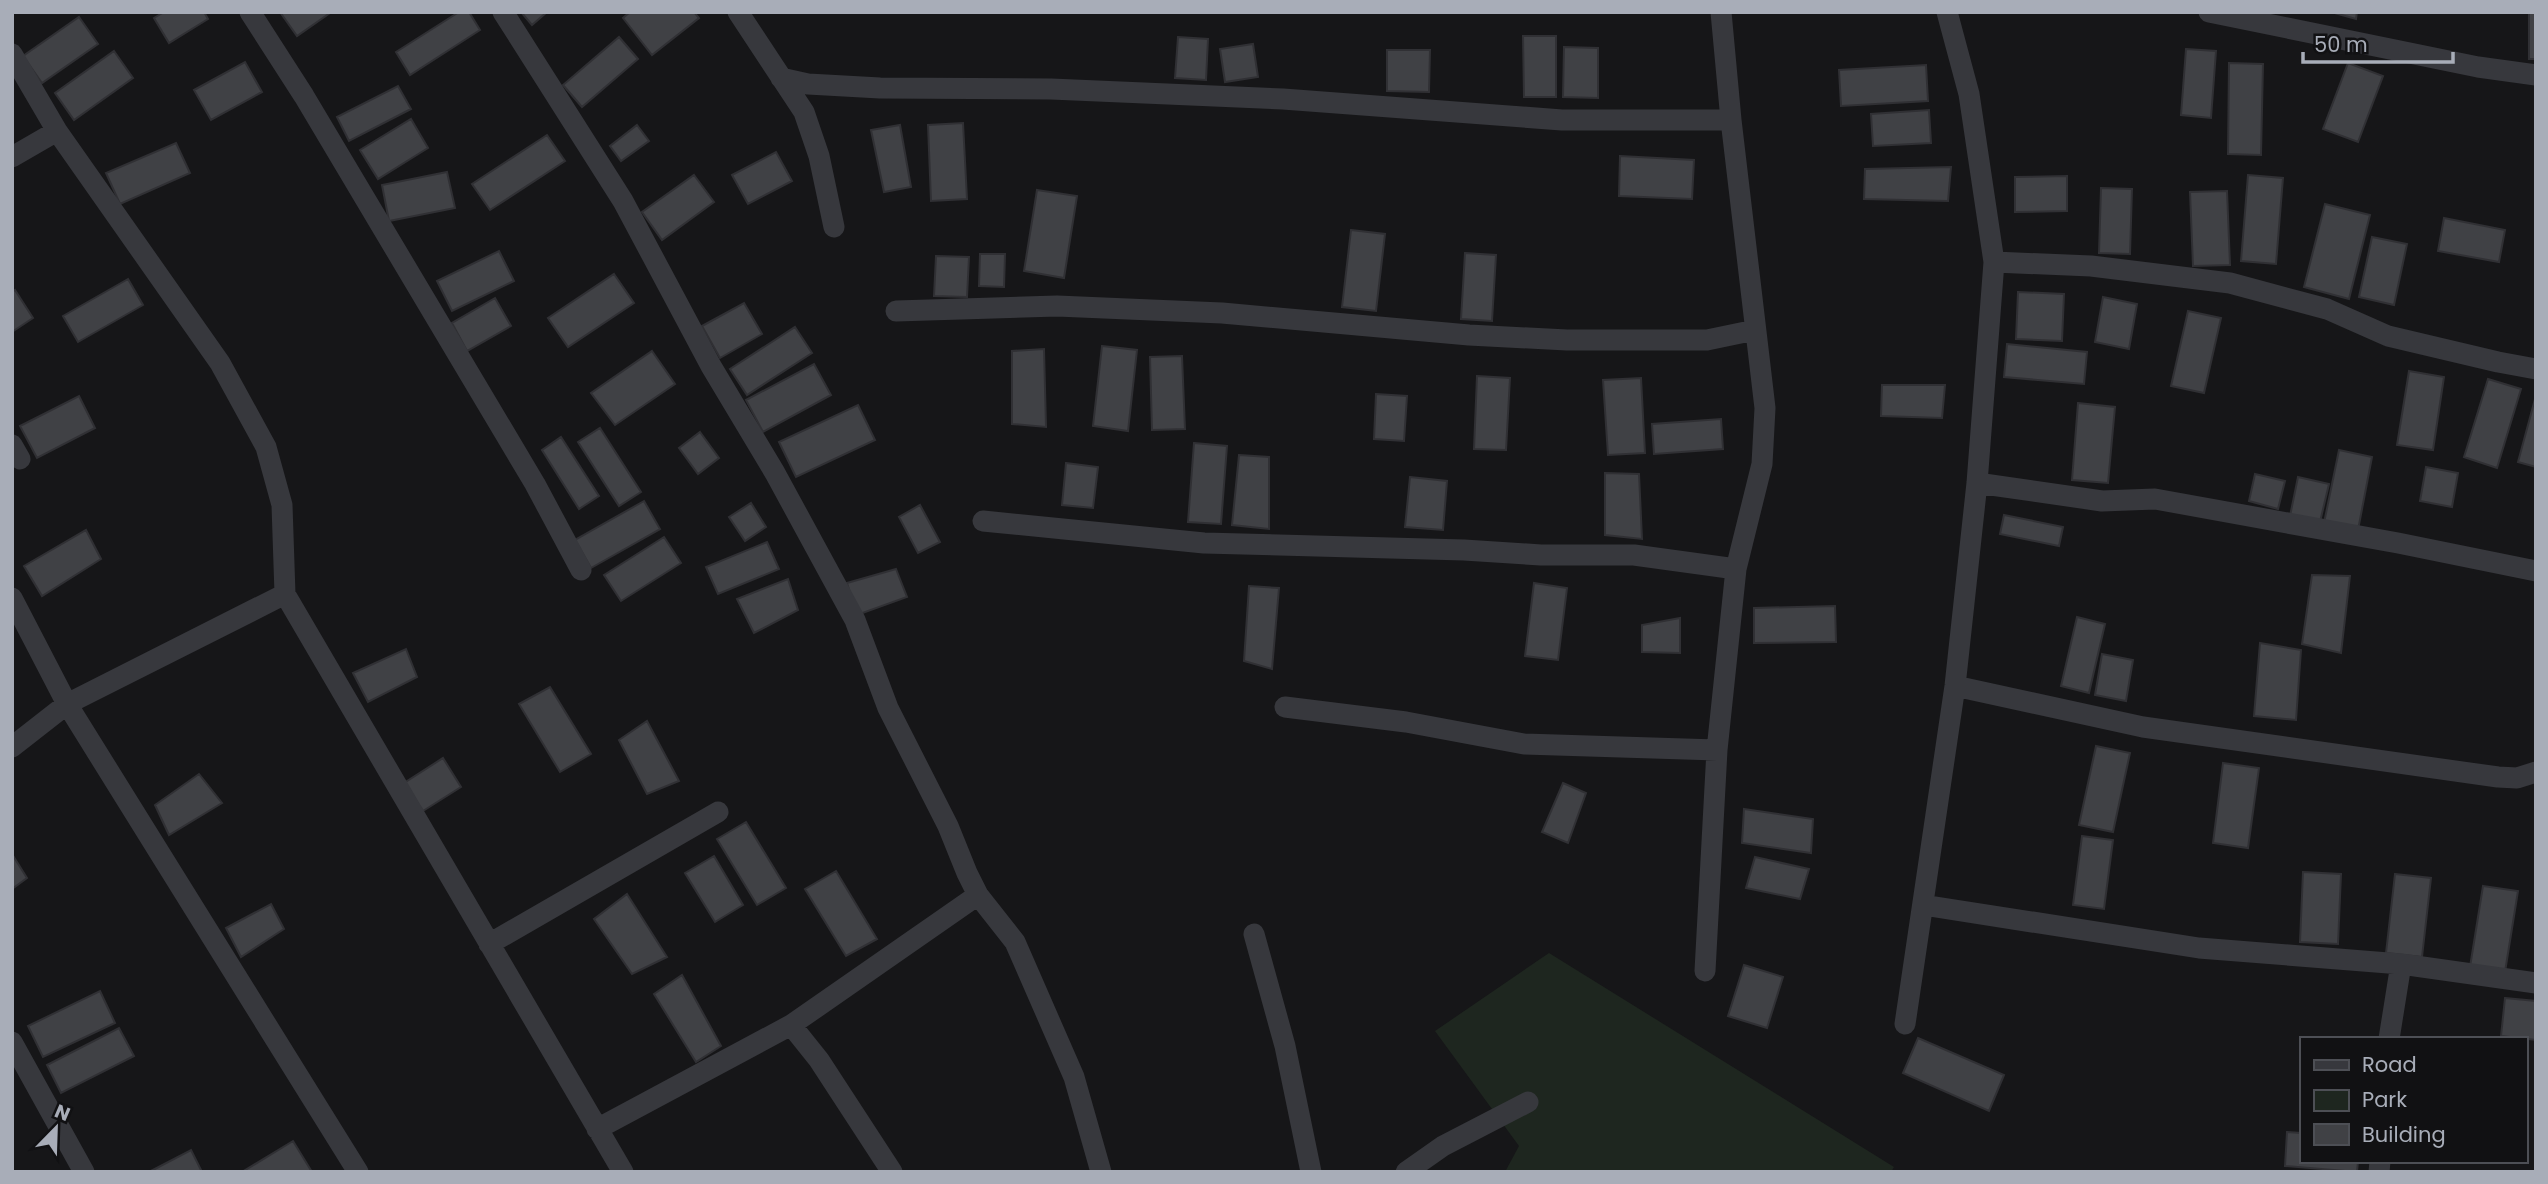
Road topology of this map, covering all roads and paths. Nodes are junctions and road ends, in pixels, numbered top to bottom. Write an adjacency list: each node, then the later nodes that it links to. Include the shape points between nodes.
1 (250, 12): 21 (street, via 528,473)
2 (503, 12): 32 (street, via 623,201 855,620 888,708)
3 (738, 12): 9 (street)
4 (1721, 12): 10 (street)
5 (1947, 12): 14 (street, via 1969,94)
6 (2209, 12): 8 (street)
7 (12, 54): 11 (street)
8 (2536, 75)
9 (781, 78): 10 (street, via 880,88 1051,89 1283,99 1562,120); 13 (street, via 804,112)
10 (1731, 120): 16 (street)
11 (57, 131): 12 (street); 23 (street, via 220,363 266,447 282,505)
12 (12, 157)
13 (834, 227)
14 (1994, 262): 17 (street, via 2091,266 2230,283 2328,309 2388,336); 18 (street)
15 (896, 312): 16 (street, via 1057,306 1222,313 1567,341 1707,340)
16 (1755, 330): 20 (street, via 1765,408 1762,464)
17 (2536, 369)
18 (1977, 483): 22 (street, via 2102,501 2155,499); 25 (street)
19 (983, 521): 20 (street, via 1204,543 1634,555)
20 (1736, 569): 29 (street)
21 (581, 570)
22 (2536, 571)
23 (285, 594): 26 (street); 35 (street)
24 (12, 598): 26 (street)
25 (1955, 686): 30 (street, via 2143,727 2498,777); 33 (street)
26 (67, 704): 28 (street); 46 (street)
27 (1284, 707): 29 (street, via 1406,722 1524,744)
28 (12, 747)
29 (1717, 750): 37 (street)
30 (2536, 772)
31 (718, 812): 35 (street)
32 (978, 895): 40 (street); 49 (street, via 1021,955 1074,1077)
33 (1923, 905): 36 (street, via 2199,948); 39 (street)
34 (1254, 934): 50 (street, via 1285,1046)
35 (489, 944): 44 (street)
36 (2401, 964): 38 (street); 41 (street)
37 (1705, 971)
38 (2536, 984)
39 (1905, 1024)
40 (790, 1025): 44 (street); 48 (street, via 819,1060)
41 (2389, 1037)
42 (12, 1042): 45 (street)
43 (1528, 1102): 51 (street, via 1443,1146)
44 (597, 1129): 47 (street)
45 (84, 1172)
46 (358, 1172)
47 (623, 1172)
48 (892, 1172)
49 (1101, 1172)
50 (1311, 1172)
51 (1406, 1172)

